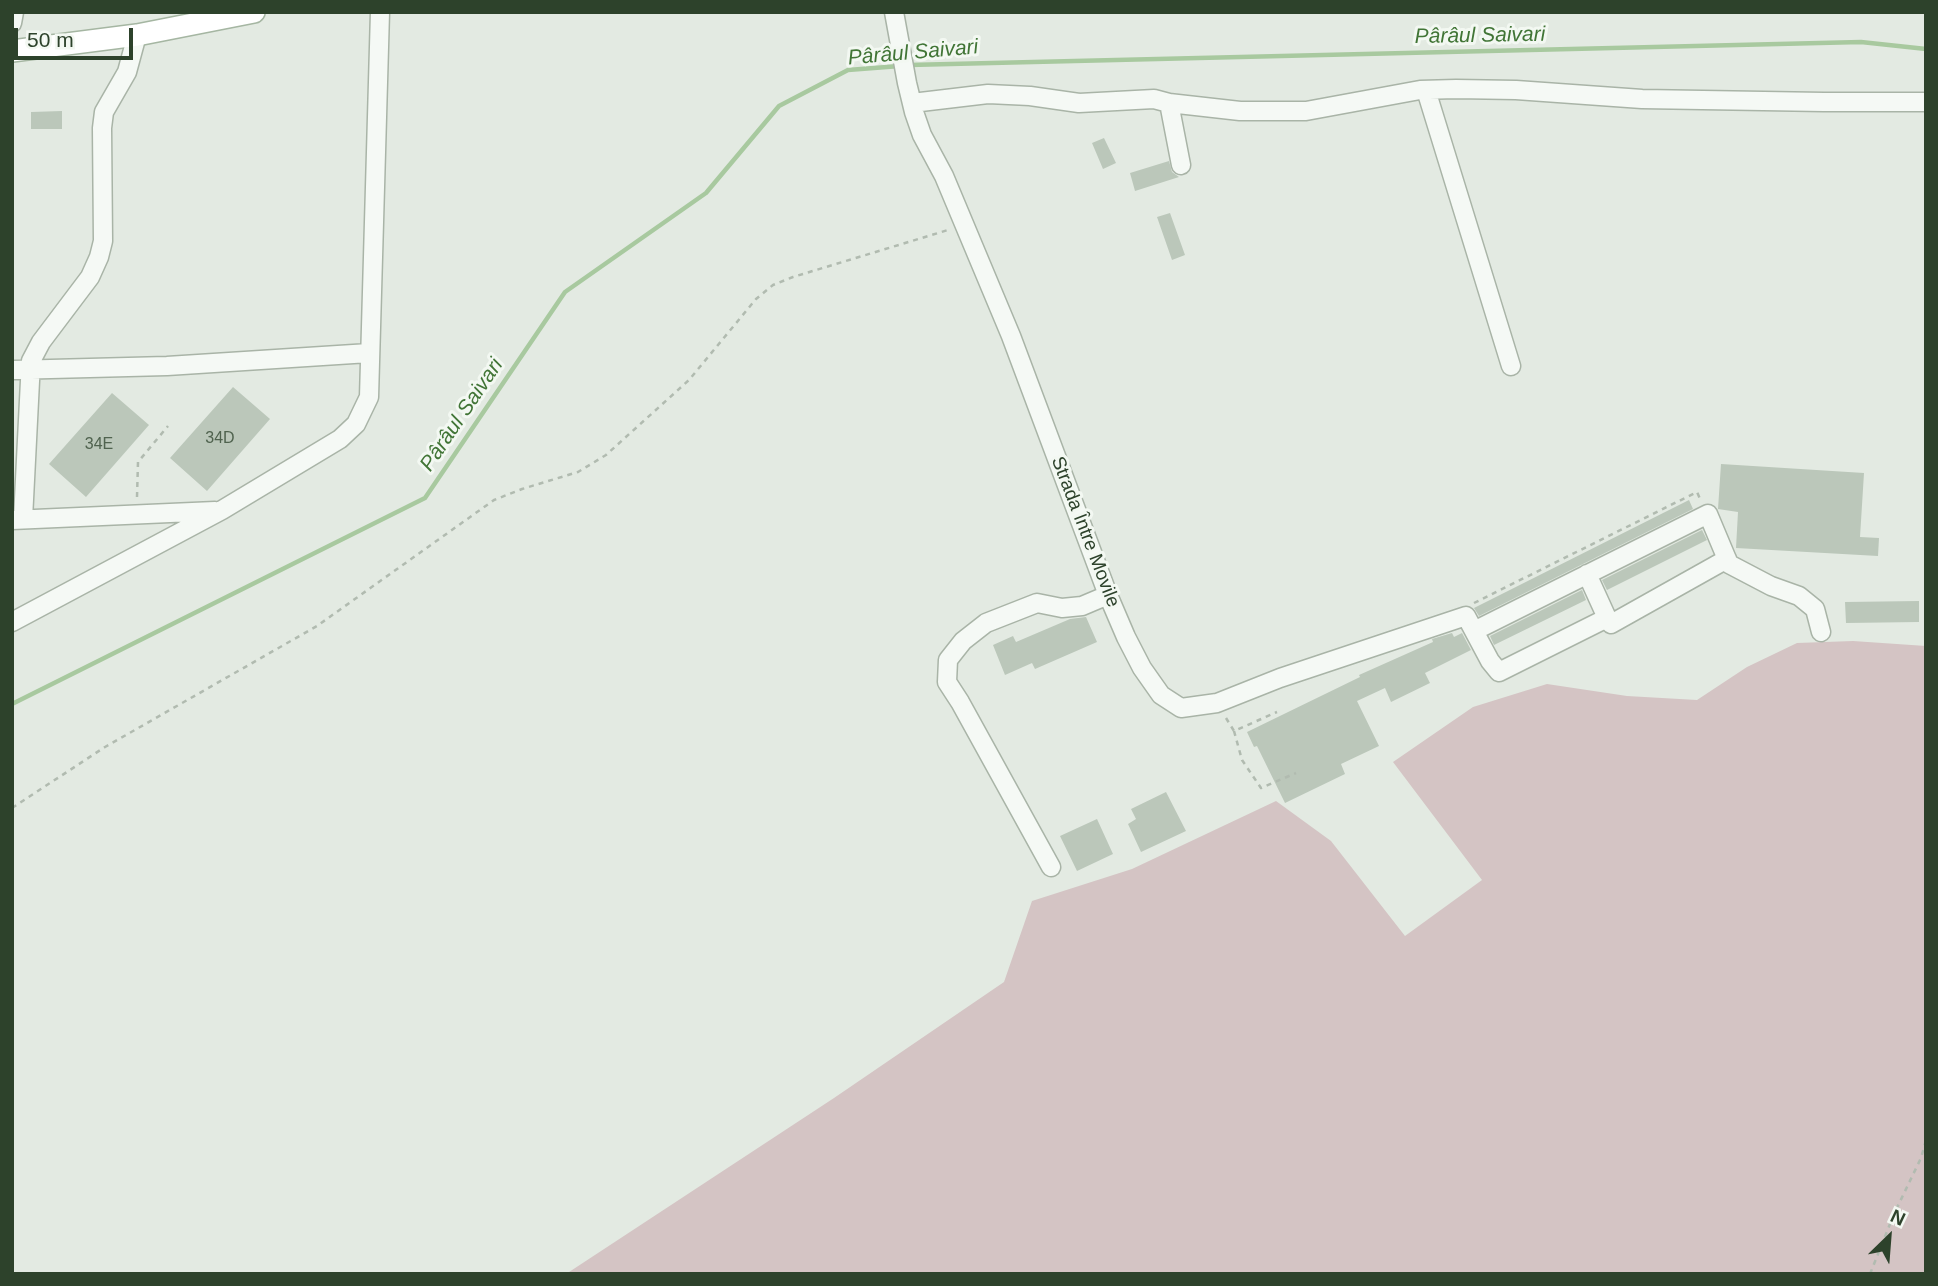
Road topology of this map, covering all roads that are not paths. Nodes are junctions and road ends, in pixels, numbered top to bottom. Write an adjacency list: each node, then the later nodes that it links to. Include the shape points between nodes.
1 (14, 12): 5 (street)
2 (254, 12): 6 (main road)
3 (380, 12): 13 (street)
4 (894, 12): 10 (street, Strada Între Movile)
5 (12, 23)
6 (137, 35): 7 (main road); 15 (street, via 127,72 104,112 99,257 90,277)
7 (12, 51)
8 (1426, 90): 9 (street, via 1516,90 1642,99); 11 (street, via 1306,111 1240,111); 14 (street)
9 (1926, 102)
10 (912, 103): 11 (street, via 988,94 1079,103 1154,99); 20 (street, Strada Între Movile, via 1011,336)
11 (1169, 103): 12 (street)
12 (1181, 165)
13 (369, 353): 15 (street); 16 (street, via 369,397 356,424 340,439)
14 (1511, 366)
15 (21, 370): 17 (street)
16 (222, 510): 17 (street); 22 (street)
17 (18, 520)
18 (1727, 559): 19 (street, Strada Între Movile, via 1707,514); 21 (street, via 1611,624); 24 (street, via 1771,586 1799,596 1815,609)
19 (1587, 574): 21 (street); 23 (street, Strada Între Movile)
20 (1108, 595): 23 (street, Strada Între Movile, via 1142,668 1161,695 1181,708 1217,703 1280,678); 25 (street, via 1082,606 1037,603 986,623 948,660 947,682)
21 (1607, 618): 23 (street, via 1499,672)
22 (12, 622)
23 (1470, 624)
24 (1821, 632)
25 (1051, 867)

